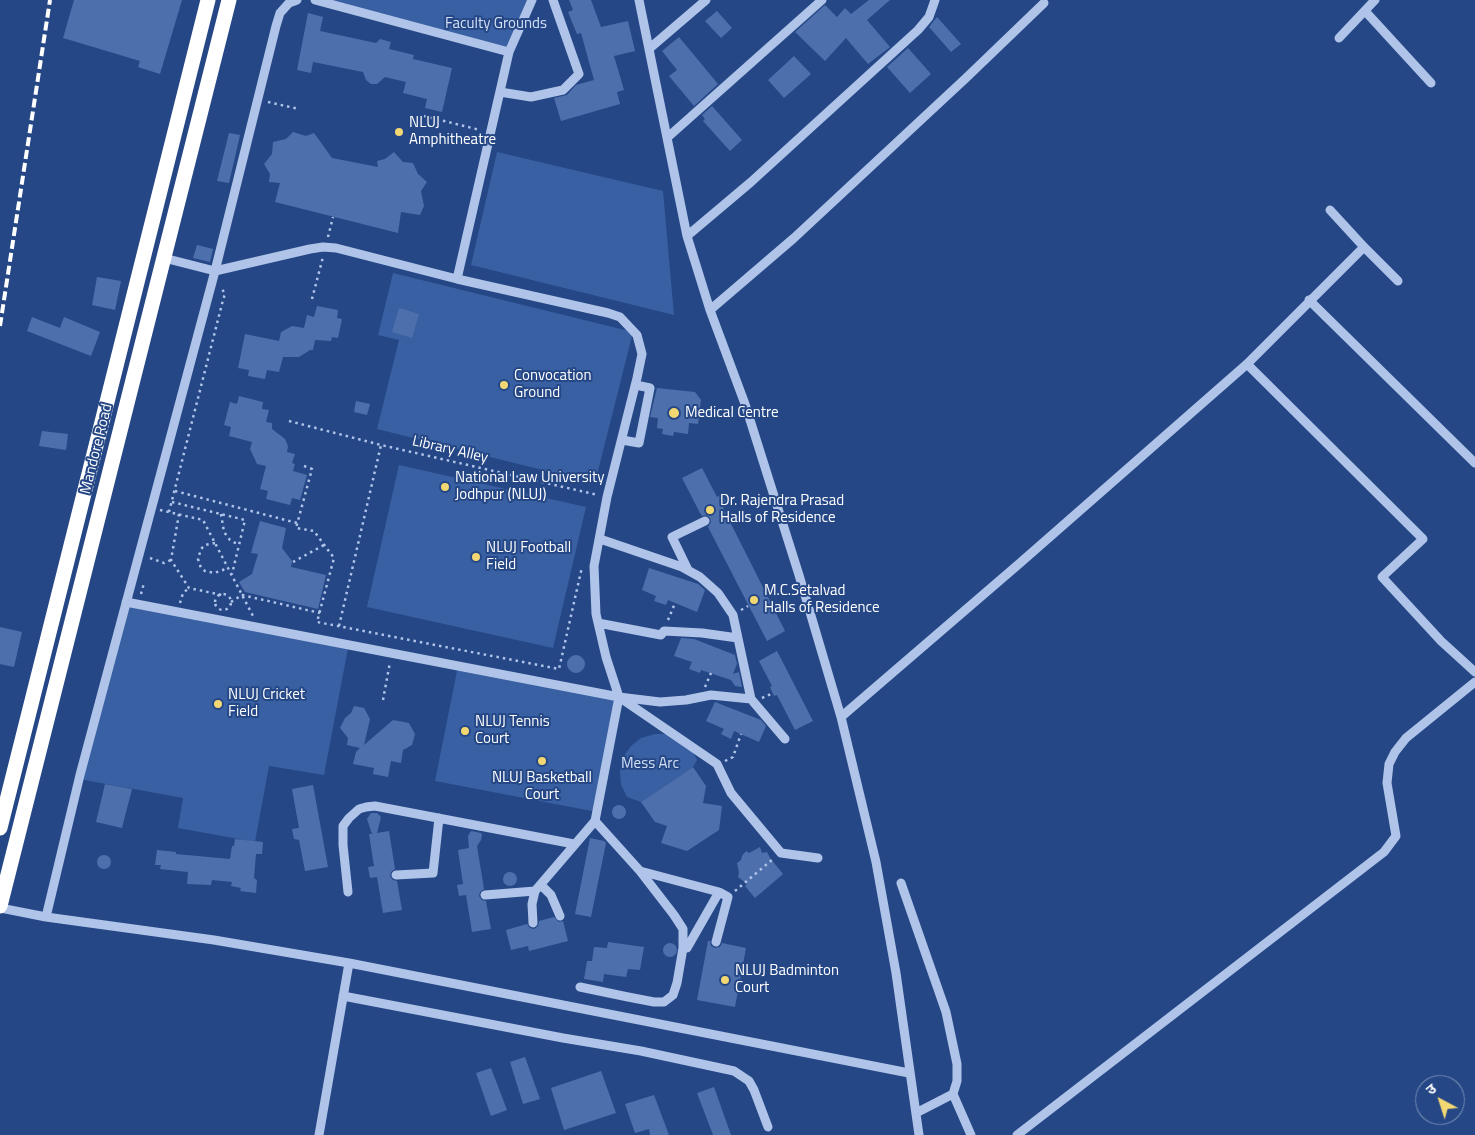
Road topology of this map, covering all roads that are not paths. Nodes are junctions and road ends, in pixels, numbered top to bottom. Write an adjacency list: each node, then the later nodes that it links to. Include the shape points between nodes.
1 (208, 0): 49 (highway, Mandore Road)
2 (229, 0): 25 (highway, Mandore Road)
3 (282, 0): 15 (street)
4 (298, 0): 15 (street, via 289,3 280,13)
5 (315, 0): 18 (street)
6 (532, 0): 18 (street)
7 (553, 0): 20 (street, via 579,74 564,90 531,97)
8 (640, 0): 17 (street)
9 (706, 0): 17 (street)
10 (822, 0): 21 (street)
11 (935, 0): 23 (street, via 918,30)
12 (1375, 0): 14 (street)
13 (1044, 3): 30 (street, via 801,232)
14 (1365, 11): 16 (street); 19 (street)
15 (276, 26): 26 (street)
16 (1339, 38)
17 (650, 48): 21 (street)
18 (509, 52): 20 (street)
19 (1430, 83)
20 (500, 92): 27 (street)
21 (668, 137): 23 (street)
22 (1330, 210): 24 (street)
23 (687, 236): 30 (street)
24 (1364, 247): 28 (street); 29 (street)
25 (164, 258): 26 (street); 59 (highway, Mandore Road)
26 (215, 271): 27 (street, via 326,247); 38 (street)
27 (457, 279): 32 (street, via 620,317 636,334 642,354)
28 (1398, 281)
29 (1309, 300): 31 (street); 34 (street)
30 (710, 310): 45 (street, via 745,404)
31 (1247, 364): 41 (street, via 1423,539 1382,577 1441,641); 45 (street)
32 (636, 385): 33 (street); 33 (street, via 650,388 640,443)
33 (622, 440): 36 (street)
34 (1475, 463)
35 (705, 520): 37 (street, via 672,537)
36 (600, 539): 37 (street); 39 (street, via 594,566)
37 (688, 570): 40 (street, via 718,593 733,614)
38 (126, 602): 43 (street); 61 (street)
39 (598, 623): 40 (street, via 660,635 664,631); 43 (street)
40 (738, 638): 44 (street)
41 (1475, 672)
42 (1475, 682): 75 (street, via 1406,738 1395,752 1386,783 1396,836 1384,852)
43 (619, 697): 44 (street, via 660,702 711,695); 48 (street); 51 (street, via 717,765 731,794 781,853)
44 (751, 699): 46 (street)
45 (841, 717): 68 (street, via 876,862 896,973)
46 (785, 738)
47 (439, 818): 50 (street); 53 (street, via 433,873); 56 (street, via 375,806 359,810 349,818 343,826)
48 (594, 821): 50 (street); 52 (street)
49 (0, 828)
50 (574, 844): 55 (street)
51 (818, 858)
52 (640, 871): 57 (street); 64 (street, via 683,929)
53 (396, 875)
54 (901, 883): 69 (street, via 946,1012 957,1064)
55 (538, 888): 58 (street); 60 (street, via 551,895); 62 (street, via 532,904)
56 (348, 892)
57 (720, 892): 63 (street, via 728,897); 64 (street, via 687,948)
58 (485, 895)
59 (0, 907): 61 (street)
60 (560, 916)
61 (46, 917): 65 (street)
62 (533, 923)
63 (716, 942)
64 (683, 948): 66 (street, via 673,995 664,1002)
65 (349, 963): 67 (street); 68 (street)
66 (580, 987)
67 (343, 996): 71 (street, via 734,1071 749,1081); 72 (street)
68 (909, 1073): 70 (street)
69 (953, 1094): 70 (street); 74 (street)
70 (916, 1113): 73 (street)
71 (768, 1127)
72 (319, 1135)
73 (919, 1135)
74 (971, 1135)
75 (1017, 1135)

